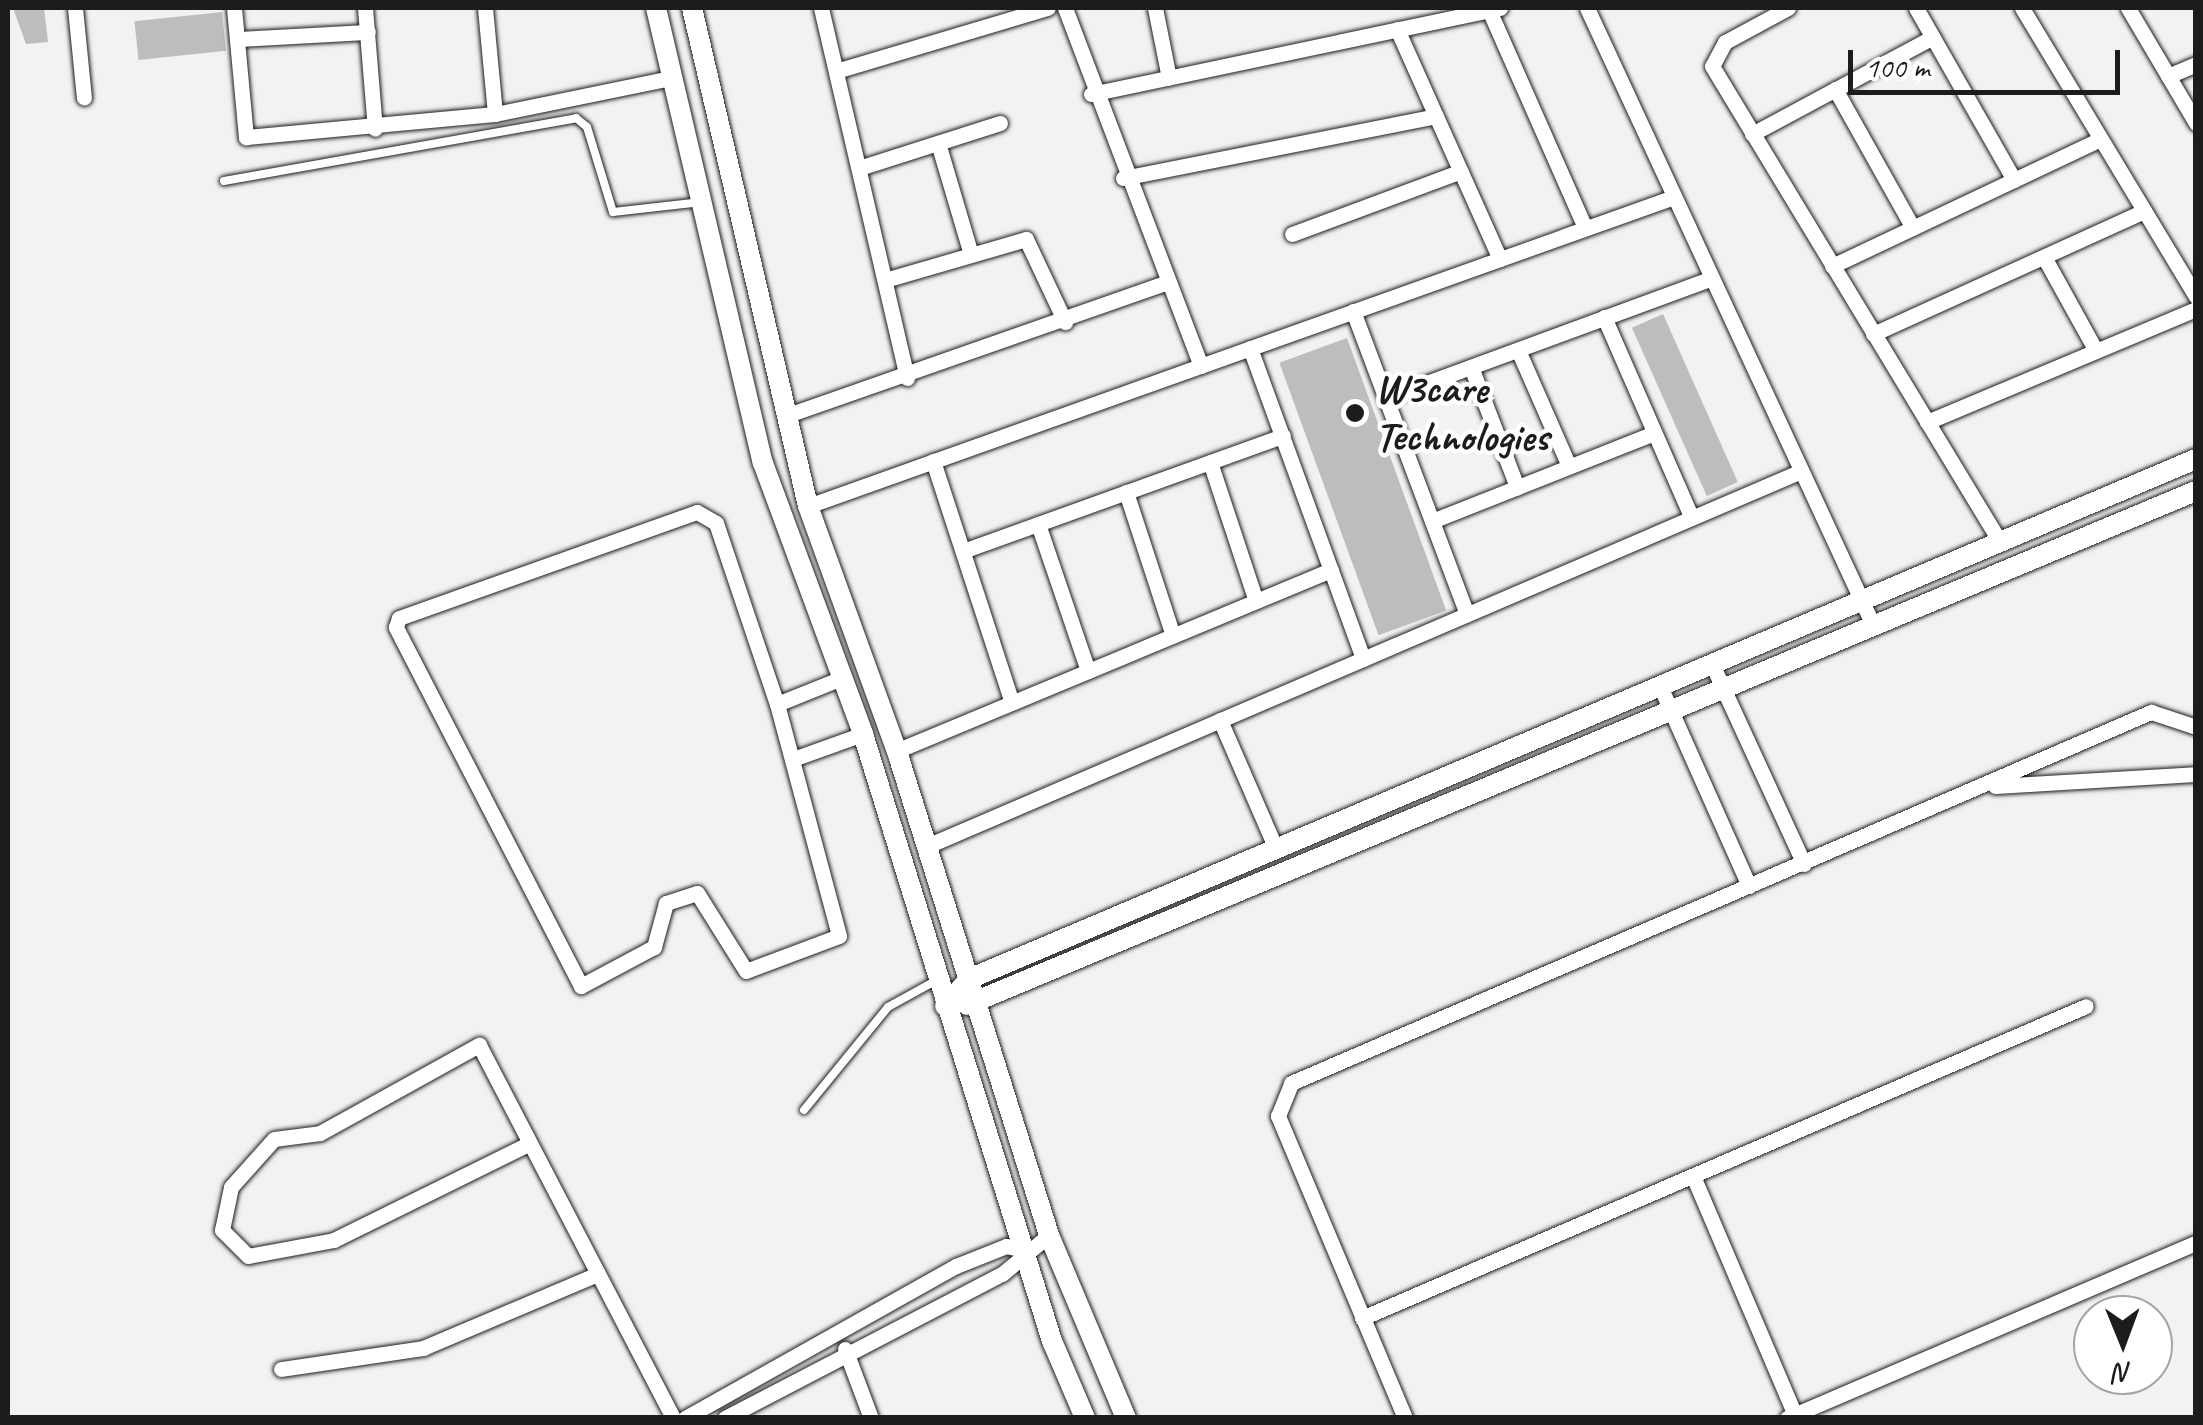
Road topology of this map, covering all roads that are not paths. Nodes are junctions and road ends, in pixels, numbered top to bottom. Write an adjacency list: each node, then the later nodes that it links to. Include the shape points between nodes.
1 (74, 8): 28 (street)
2 (234, 8): 20 (street)
3 (365, 8): 18 (street)
4 (485, 8): 29 (street)
5 (656, 8): 24 (street)
6 (692, 8): 68 (street)
7 (821, 8): 22 (street)
8 (1048, 8): 22 (street)
9 (1065, 8): 27 (street)
10 (1155, 8): 25 (street)
11 (1588, 8): 42 (street)
12 (1788, 8): 34 (street, via 1713,54)
13 (1916, 8): 19 (street)
14 (2022, 8): 35 (street)
15 (2128, 8): 23 (street)
16 (1494, 9): 17 (street); 45 (street)
17 (1397, 29): 25 (street); 30 (street)
18 (368, 32): 20 (street); 33 (street)
19 (1934, 37): 26 (street); 40 (street)
20 (237, 38): 33 (street, via 246,137)
21 (2196, 64): 23 (street)
22 (836, 71): 37 (street)
23 (2168, 76): 32 (street)
24 (671, 78): 29 (street); 43 (street)
25 (1169, 78): 27 (street)
26 (1835, 90): 34 (street); 46 (street)
27 (1092, 94): 39 (street)
28 (84, 98)
29 (495, 114): 33 (street)
30 (1436, 116): 38 (street); 39 (street)
31 (1000, 123): 36 (street)
32 (2195, 123)
33 (374, 130)
34 (1752, 134): 51 (street)
35 (2101, 139): 40 (street); 44 (street)
36 (938, 143): 37 (street); 48 (street)
37 (859, 168): 53 (street)
38 (1461, 171): 47 (street); 50 (street)
39 (1123, 178): 54 (street)
40 (2014, 180): 46 (street)
41 (224, 181): 43 (lane, via 576,118 587,127 613,212)
42 (1674, 197): 45 (street); 52 (street)
43 (701, 202): 95 (street, via 764,463)
44 (2144, 212): 49 (street); 55 (street)
45 (1585, 228): 50 (street)
46 (1914, 228): 51 (street)
47 (1292, 234)
48 (970, 251): 53 (street); 59 (street, via 1008,238 1036,246)
49 (2044, 257): 60 (street); 63 (street)
50 (1500, 259): 57 (street)
51 (1832, 266): 60 (street)
52 (1712, 278): 58 (street); 76 (street)
53 (885, 280): 66 (street)
54 (1165, 284): 59 (street); 64 (street)
55 (2196, 297)
56 (2196, 310): 63 (street)
57 (1353, 311): 61 (street); 67 (street)
58 (1604, 317): 62 (street); 70 (street)
59 (1065, 322): 66 (street)
60 (1873, 334): 69 (street)
61 (1250, 348): 64 (street); 71 (street)
62 (1518, 350): 65 (street); 75 (street)
63 (2096, 351): 69 (street)
64 (1200, 366): 73 (street)
65 (1471, 367): 67 (street); 77 (street)
66 (907, 378): 68 (street)
67 (1386, 398): 82 (street)
68 (785, 416): 80 (street)
69 (1926, 422): 84 (street)
70 (1654, 433): 75 (street); 81 (street)
71 (1282, 436): 74 (street); 86 (street)
72 (2196, 459): 84 (street)
73 (934, 461): 80 (street); 85 (street)
74 (1210, 462): 79 (street); 87 (street)
75 (1569, 466): 77 (street)
76 (1801, 471): 81 (street); 88 (street)
77 (1517, 487): 82 (street)
78 (2196, 491): 90 (street)
79 (1126, 492): 83 (street); 91 (street)
80 (808, 506): 104 (street)
81 (1692, 518): 89 (street)
82 (1432, 521): 89 (street)
83 (1038, 524): 85 (street); 94 (street)
84 (2000, 542): 88 (street)
85 (963, 551): 98 (street)
86 (1331, 570): 87 (street); 92 (street)
87 (1256, 601): 91 (street)
88 (1862, 601): 90 (street); 93 (street)
89 (1467, 614): 92 (street)
90 (1874, 627): 97 (street)
91 (1172, 636): 94 (street)
92 (1363, 659): 101 (street)
93 (1712, 664): 96 (street); 97 (street)
94 (1088, 671): 98 (street)
95 (844, 677): 99 (street); 103 (street)
96 (1660, 686): 100 (street); 109 (street)
97 (1724, 690): 100 (street); 110 (street)
98 (1012, 702): 104 (street)
99 (778, 704): 105 (street); 105 (street, via 711,514 399,618 396,628 574,984 588,986 654,947 666,903 697,892 746,971 839,936)
100 (1672, 711): 111 (street); 114 (street)
101 (1220, 720): 108 (street); 109 (street)
102 (2196, 727): 107 (street, via 2152,712)
103 (863, 734): 105 (street); 113 (street)
104 (896, 750): 108 (street)
105 (793, 759)
106 (2196, 774): 107 (street)
107 (1980, 787): 110 (street)
108 (927, 846): 112 (street)
109 (1276, 849): 112 (street)
110 (1804, 864): 111 (street)
111 (1749, 886): 124 (street, via 1292,1083 1278,1116)
112 (969, 979): 114 (street); 115 (street)
113 (938, 980): 115 (street); 117 (lane, via 888,1006)
114 (980, 1004): 115 (street); 120 (street)
115 (946, 1006): 122 (street)
116 (2086, 1006): 119 (street)
117 (804, 1110)
118 (528, 1144): 118 (street, via 480,1046 320,1133 274,1140 231,1187 222,1230 230,1248 248,1256 334,1240); 123 (street)
119 (1694, 1176): 124 (street); 127 (street)
120 (1049, 1236): 122 (street); 133 (street)
121 (2196, 1243): 127 (street)
122 (1024, 1250): 125 (street, via 1002,1274); 129 (street, via 1006,1246 956,1266); 132 (street)
123 (593, 1276): 126 (street, via 423,1348); 128 (street)
124 (1362, 1318): 134 (street)
125 (845, 1348): 130 (street); 131 (street)
126 (281, 1369)
127 (1792, 1416)
128 (673, 1418)
129 (685, 1418)
130 (725, 1418)
131 (872, 1418)
132 (1085, 1418)
133 (1126, 1418)
134 (1405, 1418)

